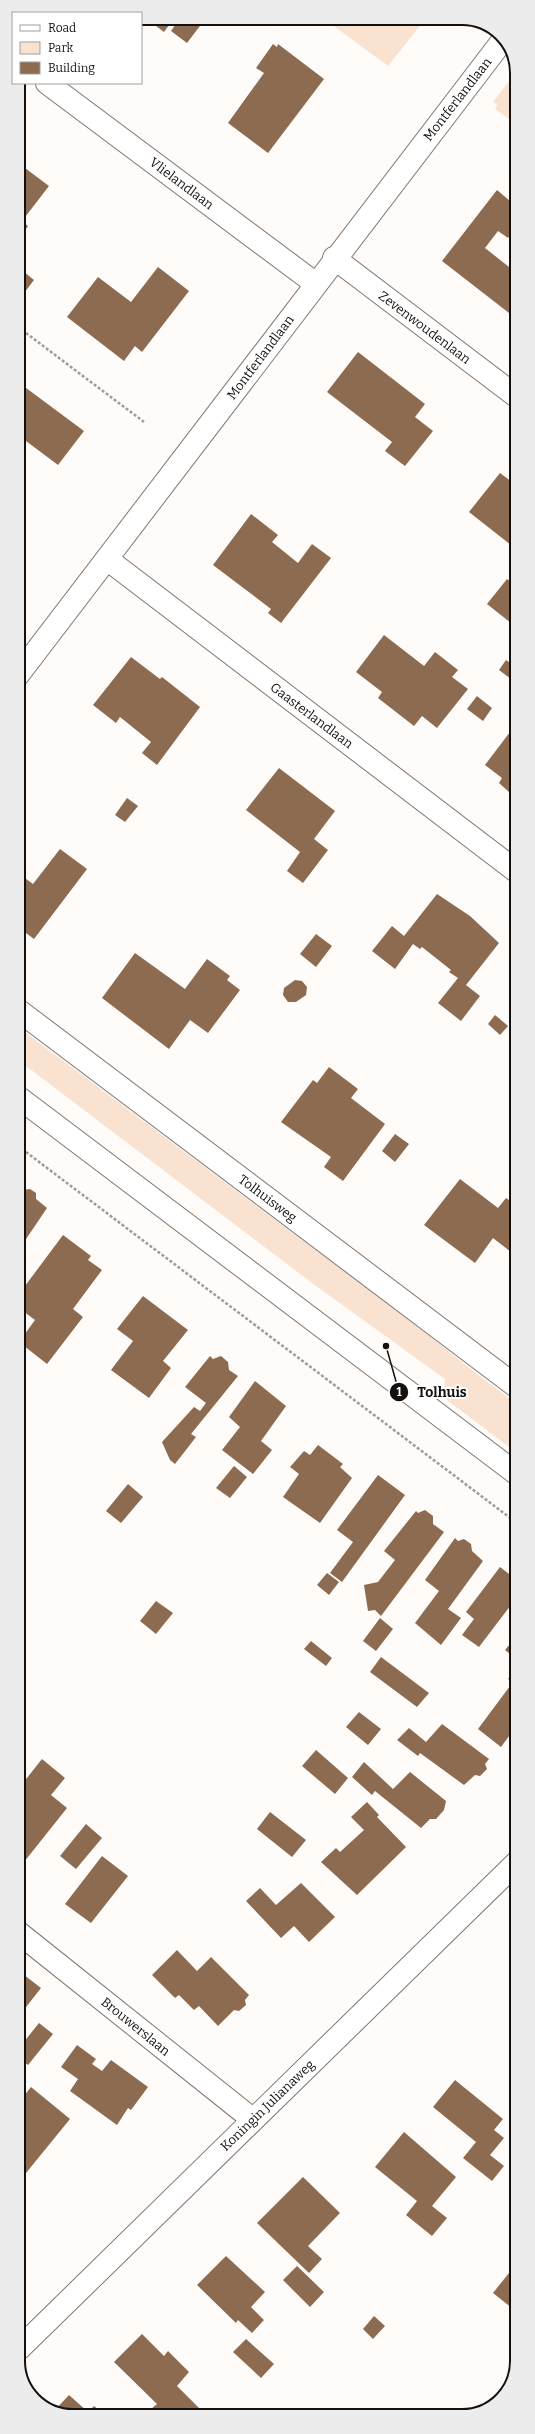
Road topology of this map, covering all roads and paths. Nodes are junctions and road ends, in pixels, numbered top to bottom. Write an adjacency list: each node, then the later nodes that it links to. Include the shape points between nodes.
1 (500, 44): 3 (street, Montferlandlaan)
2 (48, 84): 4 (street, Vlielandlaan)
3 (334, 258): 4 (street, Montferlandlaan); 6 (street, Zevenwoudenlaan)
4 (316, 284): 8 (street, Montferlandlaan)
5 (25, 332): 7 (path)
6 (510, 391)
7 (144, 422)
8 (107, 559): 9 (street, Montferlandlaan); 10 (street, Gaasterlandlaan)
9 (25, 666)
10 (510, 866)
11 (25, 1015): 14 (street, Tolhuisweg)
12 (25, 1102): 15 (street)
13 (25, 1151): 16 (path)
14 (510, 1382)
15 (510, 1469)
16 (510, 1518)
17 (510, 1869): 19 (street, Koningin Julianaweg)
18 (25, 1938): 19 (street, Brouwerslaan)
19 (252, 2119): 20 (street, Koningin Julianaweg)
20 (25, 2343)

